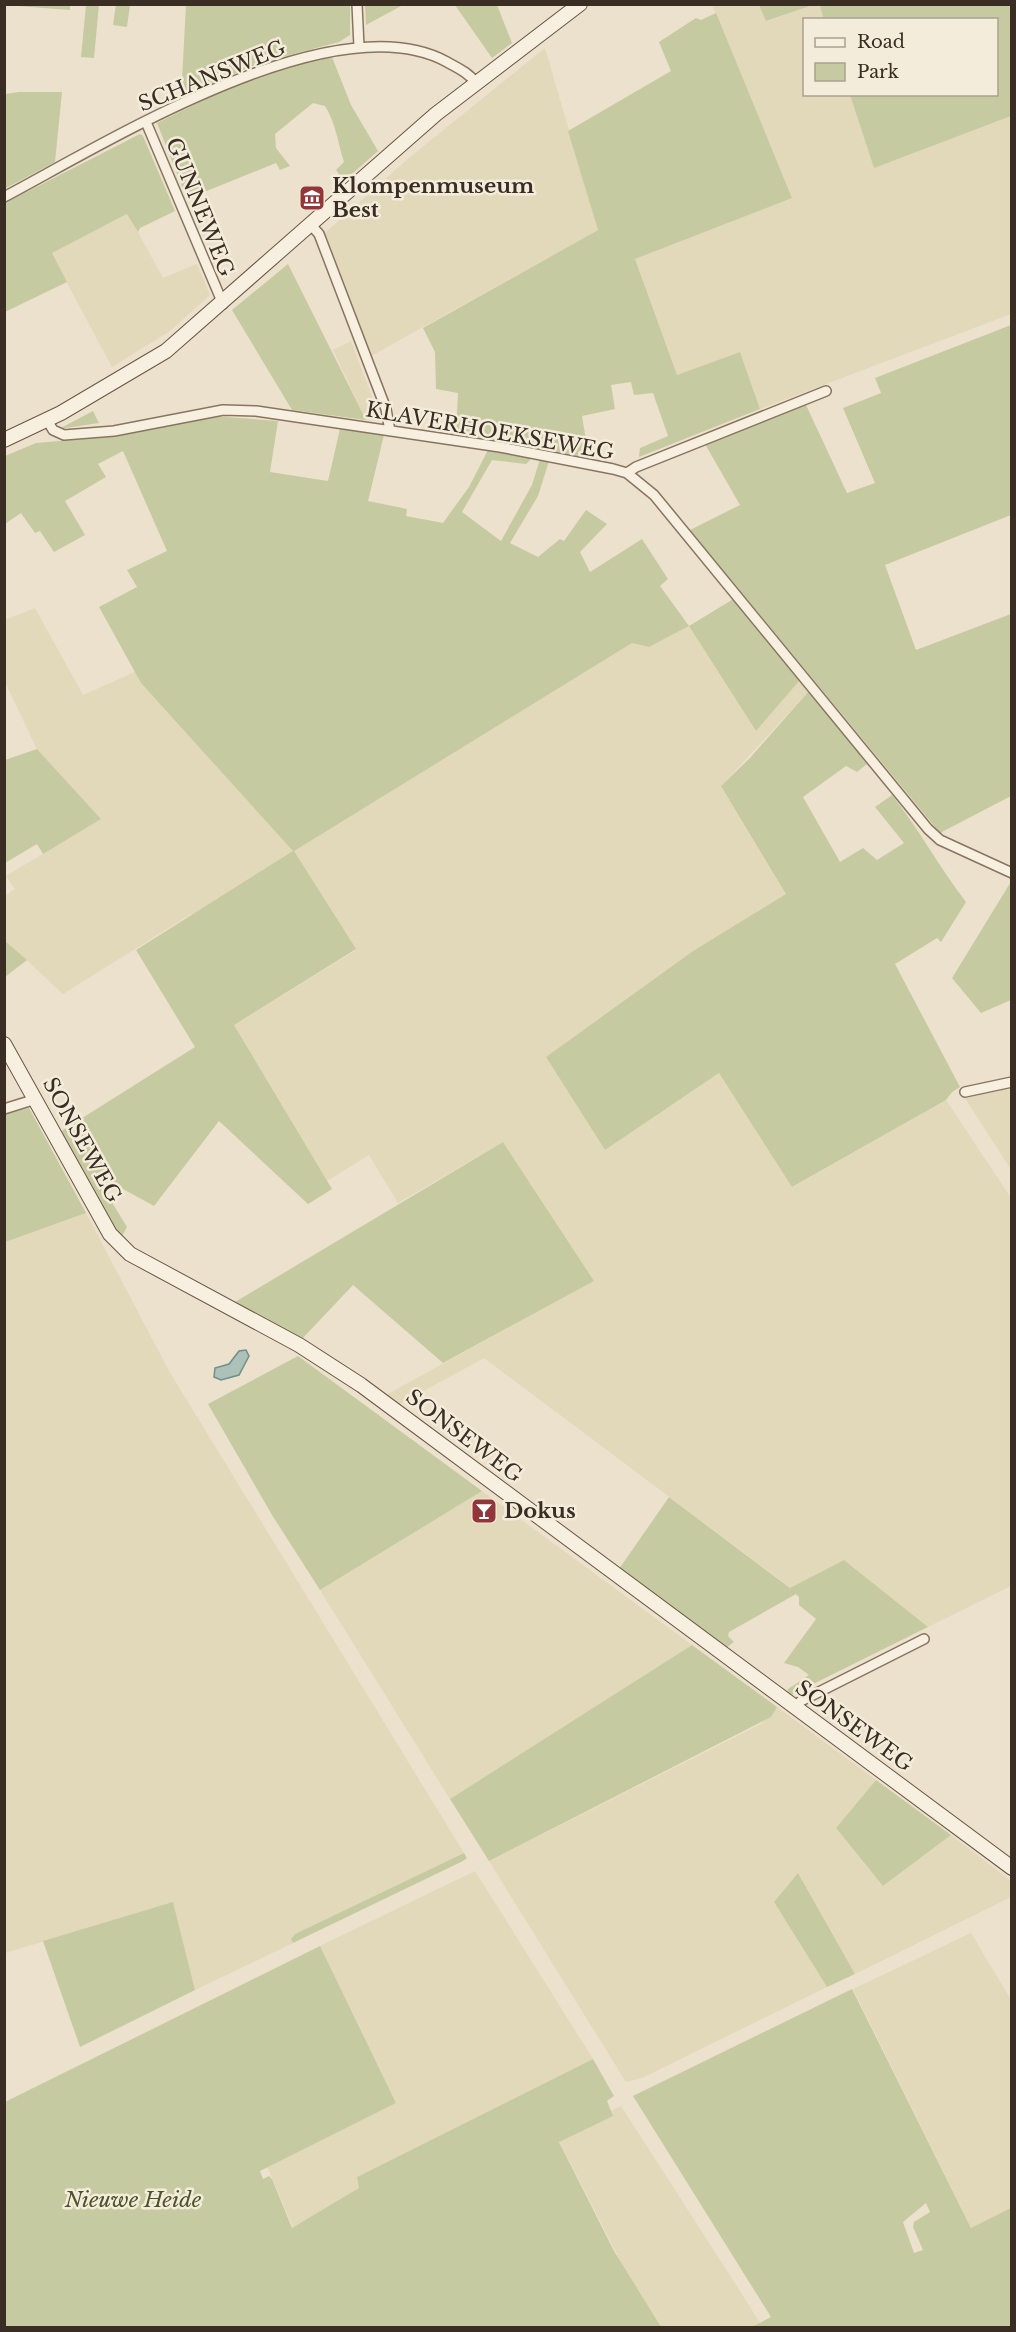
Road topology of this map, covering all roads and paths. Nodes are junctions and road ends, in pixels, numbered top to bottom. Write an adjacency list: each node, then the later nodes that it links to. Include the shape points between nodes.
1 (357, 4): 3 (street)
2 (580, 4): 4 (main road)
3 (359, 47): 4 (street, SCHANSWEG, via 420,49 465,71); 5 (street, SCHANSWEG, via 281,63)
4 (476, 83): 7 (main road, via 394,149)
5 (146, 122): 6 (street, SCHANSWEG); 8 (street, GUNNEWEG)
6 (4, 197)
7 (311, 225): 8 (main road); 11 (street, via 318,234 386,409)
8 (223, 304): 10 (main road, via 150,362)
9 (826, 391): 13 (street, via 636,466)
10 (47, 420): 11 (street, KLAVERHOEKSEWEG, via 53,430 64,435 237,410); 12 (main road)
11 (390, 431): 13 (street, KLAVERHOEKSEWEG, via 500,447)
12 (4, 440)
13 (627, 473): 14 (street, KLAVERHOEKSEWEG, via 654,495 934,836)
14 (1011, 873)
15 (4, 1044): 18 (main road, SONSEWEG)
16 (1011, 1082): 17 (street)
17 (965, 1092)
18 (36, 1099): 19 (street); 21 (main road, SONSEWEG, via 110,1234 130,1254 299,1345 361,1384)
19 (4, 1109)
20 (924, 1639): 21 (street)
21 (794, 1708): 22 (main road, SONSEWEG)
22 (1011, 1868)

